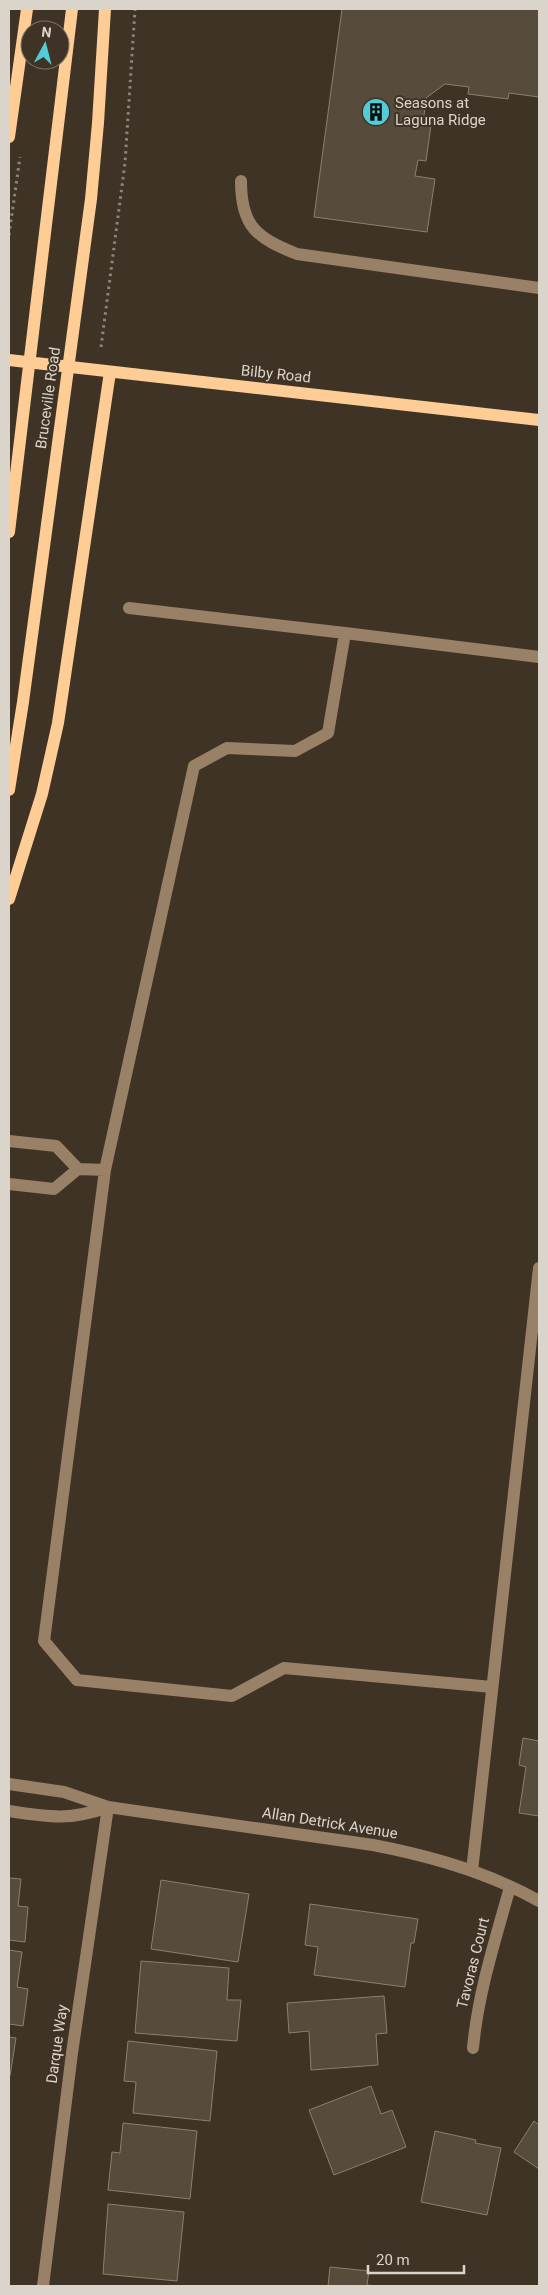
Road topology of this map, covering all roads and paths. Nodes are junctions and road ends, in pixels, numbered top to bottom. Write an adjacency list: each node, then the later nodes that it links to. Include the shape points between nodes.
1 (27, 9): 4 (main road)
2 (72, 9): 8 (main road, Bruceville Road)
3 (105, 9): 9 (main road, Bruceville Road, via 92,189)
4 (9, 137)
5 (241, 181): 6 (street, via 241,204 250,224 271,244 297,254)
6 (539, 288)
7 (9, 360): 8 (main road, Bilby Road)
8 (28, 362): 9 (main road, Bilby Road); 12 (main road, Bruceville Road)
9 (68, 367): 10 (main road, Bilby Road); 16 (main road, Bruceville Road)
10 (110, 372): 11 (main road, Bilby Road); 17 (main road, via 58,722 42,794)
11 (539, 420)
12 (9, 532)
13 (129, 608): 14 (street)
14 (345, 633): 15 (street); 20 (street, via 328,733 295,751 226,748 194,766)
15 (539, 657)
16 (9, 790)
17 (9, 899)
18 (9, 1141): 19 (street, via 56,1146)
19 (78, 1169): 20 (street); 21 (street, via 54,1190)
20 (105, 1170): 23 (street, via 44,1641 76,1680 232,1696 284,1668)
21 (9, 1184)
22 (539, 1268): 23 (street)
23 (492, 1687): 27 (street)
24 (9, 1784): 25 (street, Allan Detrick Avenue, via 64,1792)
25 (108, 1807): 26 (street, Allan Detrick Avenue, via 63,1818); 27 (street, Allan Detrick Avenue, via 373,1845); 31 (street, Darque Way, via 72,2053)
26 (9, 1811)
27 (472, 1871): 28 (street, Allan Detrick Avenue)
28 (510, 1887): 29 (street, Allan Detrick Avenue); 30 (street, Tavoras Court, via 482,1985)
29 (539, 1901)
30 (473, 2048)
31 (43, 2286)

